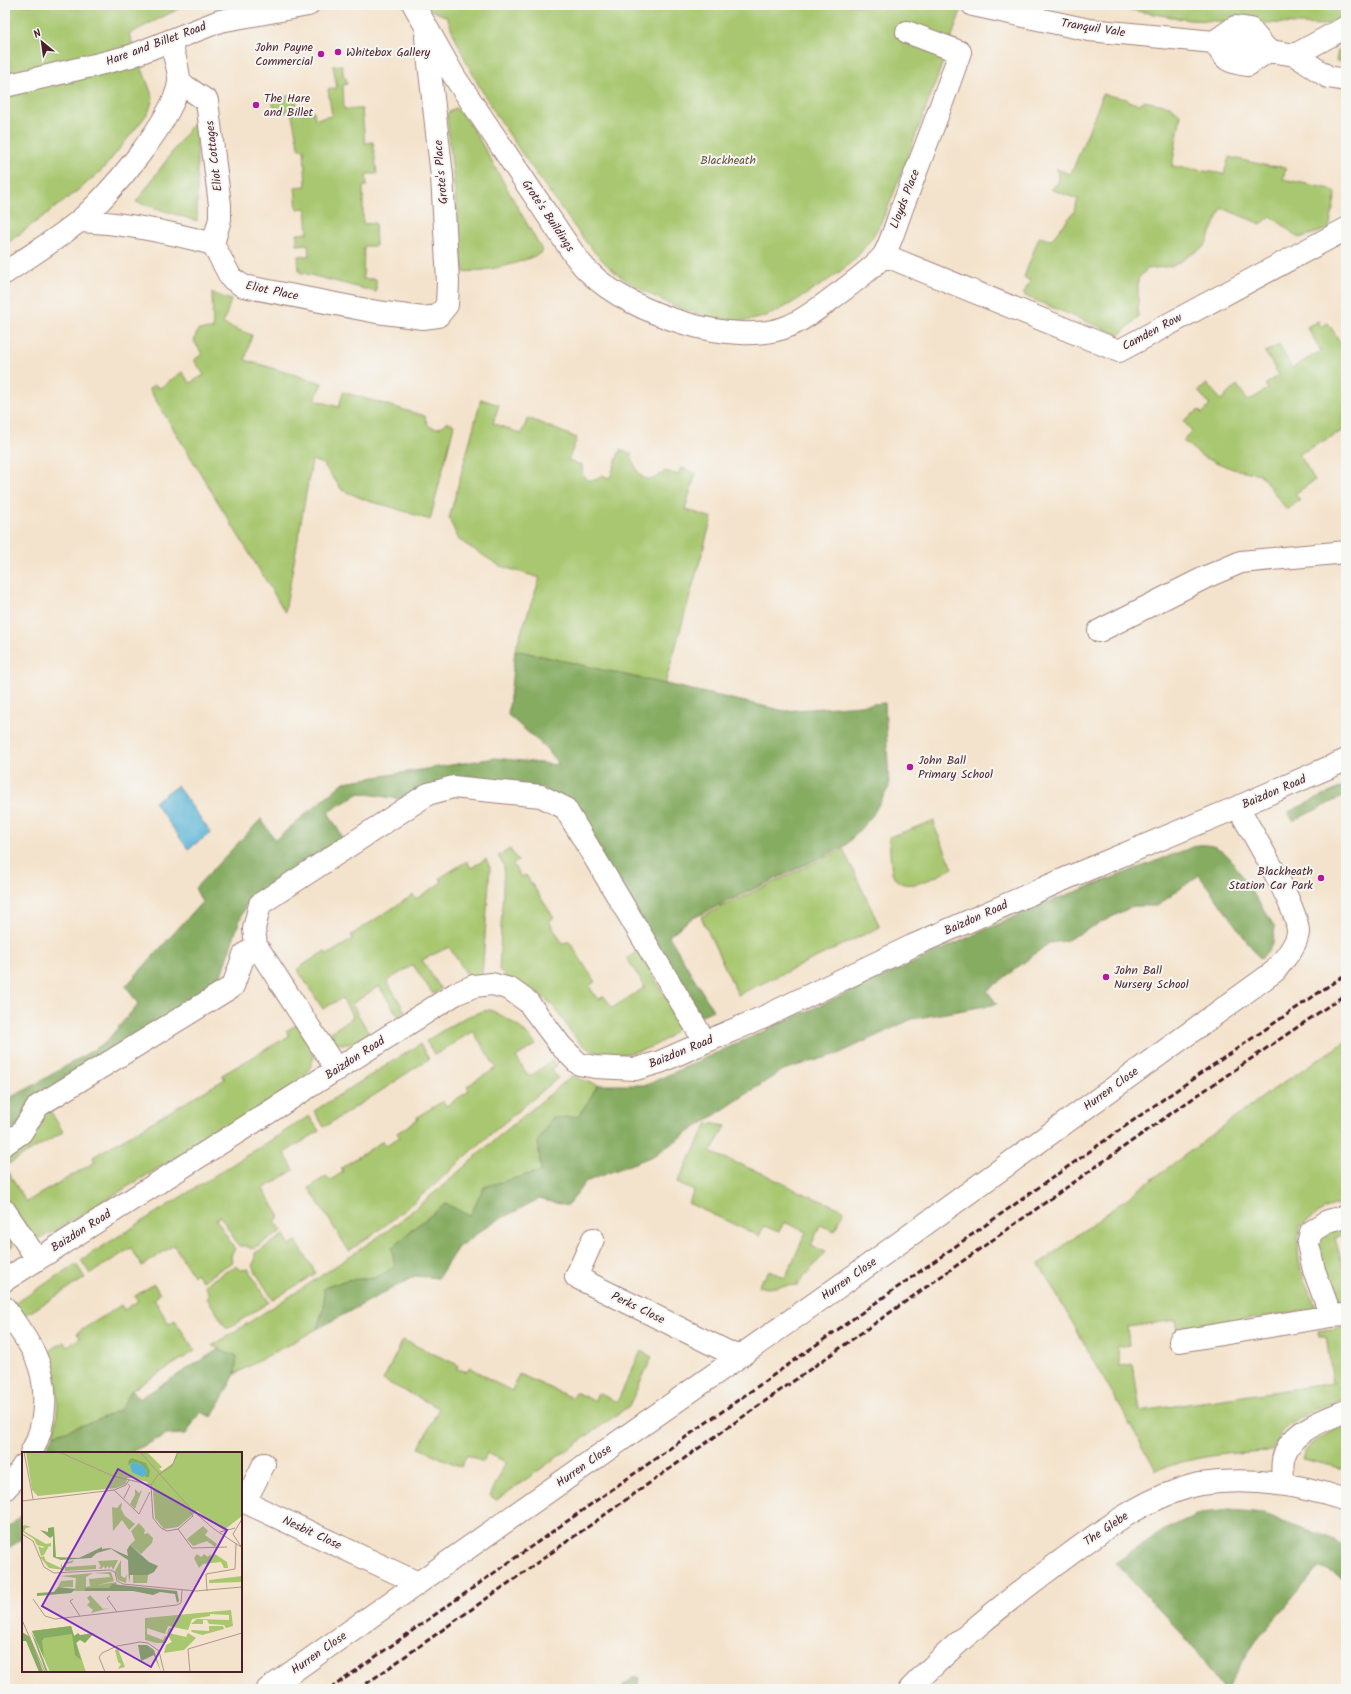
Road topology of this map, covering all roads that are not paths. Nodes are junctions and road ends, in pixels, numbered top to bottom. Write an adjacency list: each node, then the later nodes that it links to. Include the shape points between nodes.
1 (308, 5): 7 (street, Hare and Billet Road, via 220,21)
2 (414, 5): 4 (street, Grote's Buildings)
3 (973, 5): 8 (street, Tranquil Vale, via 1089,30)
4 (425, 26): 19 (street, Grote's Place, via 442,176 448,282 447,305); 20 (street, Grote's Buildings, via 454,76 569,248 590,274 618,295 680,322 717,331)
5 (1346, 27): 10 (street)
6 (907, 32): 17 (street, Lloyds Place, via 960,52)
7 (170, 41): 12 (street); 13 (street, Hare and Billet Road, via 95,66)
8 (1214, 42): 9 (street, via 1232,63 1248,65); 9 (street, via 1234,27 1250,29)
9 (1268, 51): 10 (street)
10 (1295, 55): 11 (street, via 1328,77)
11 (1346, 80)
12 (179, 82): 14 (street, via 170,109 147,143 110,190); 16 (street, Eliot Cottages, via 207,101 220,205 220,219)
13 (5, 86)
14 (80, 221): 16 (street, via 128,224); 18 (street)
15 (1346, 229): 17 (street, Camden Row, via 1119,350)
16 (213, 244): 19 (street, Eliot Place, via 231,278 243,286 377,312 423,318)
17 (884, 255): 20 (street, Lloyds Place, via 816,310 788,326)
18 (5, 273)
19 (438, 316)
20 (755, 334)
21 (1346, 552): 22 (street, via 1241,562)
22 (1099, 631)
23 (1346, 760): 24 (street, Baizdon Road)
24 (1238, 807): 26 (street, Baizdon Road, via 926,940 764,1017); 37 (street, Hurren Close, via 1281,886 1293,912 1298,932 1291,952 1275,971)
25 (256, 945): 26 (street, via 254,929 260,904 428,794 453,787 541,796 565,808); 27 (street); 28 (street, via 244,955 233,986 38,1106 21,1133)
26 (705, 1042): 27 (street, Baizdon Road, via 660,1062 636,1069 580,1064 561,1046 528,1002 510,989 492,984 474,986 455,994)
27 (337, 1070): 32 (street, Baizdon Road)
28 (5, 1144)
29 (5, 1211): 32 (street)
30 (1346, 1216): 35 (street, via 1328,1221 1311,1232 1308,1244 1314,1270)
31 (593, 1239): 37 (street, Perks Close, via 576,1277)
32 (38, 1259): 33 (street, Baizdon Road)
33 (5, 1280)
34 (5, 1308): 39 (street, via 34,1354 44,1381 42,1424)
35 (1338, 1315): 36 (street)
36 (1180, 1341)
37 (738, 1357): 45 (street, Hurren Close)
38 (1346, 1411): 42 (street, via 1321,1421 1292,1440 1284,1456)
39 (31, 1452)
40 (264, 1464): 45 (street, Nesbit Close, via 245,1502)
41 (22, 1468): 43 (street)
42 (1283, 1484): 44 (street, The Glebe, via 1317,1490); 47 (street, The Glebe, via 1236,1481 1198,1484 1158,1498 1118,1520 1016,1594)
43 (5, 1489)
44 (1346, 1500)
45 (418, 1583): 46 (street, Hurren Close)
46 (268, 1689)
47 (910, 1689)

